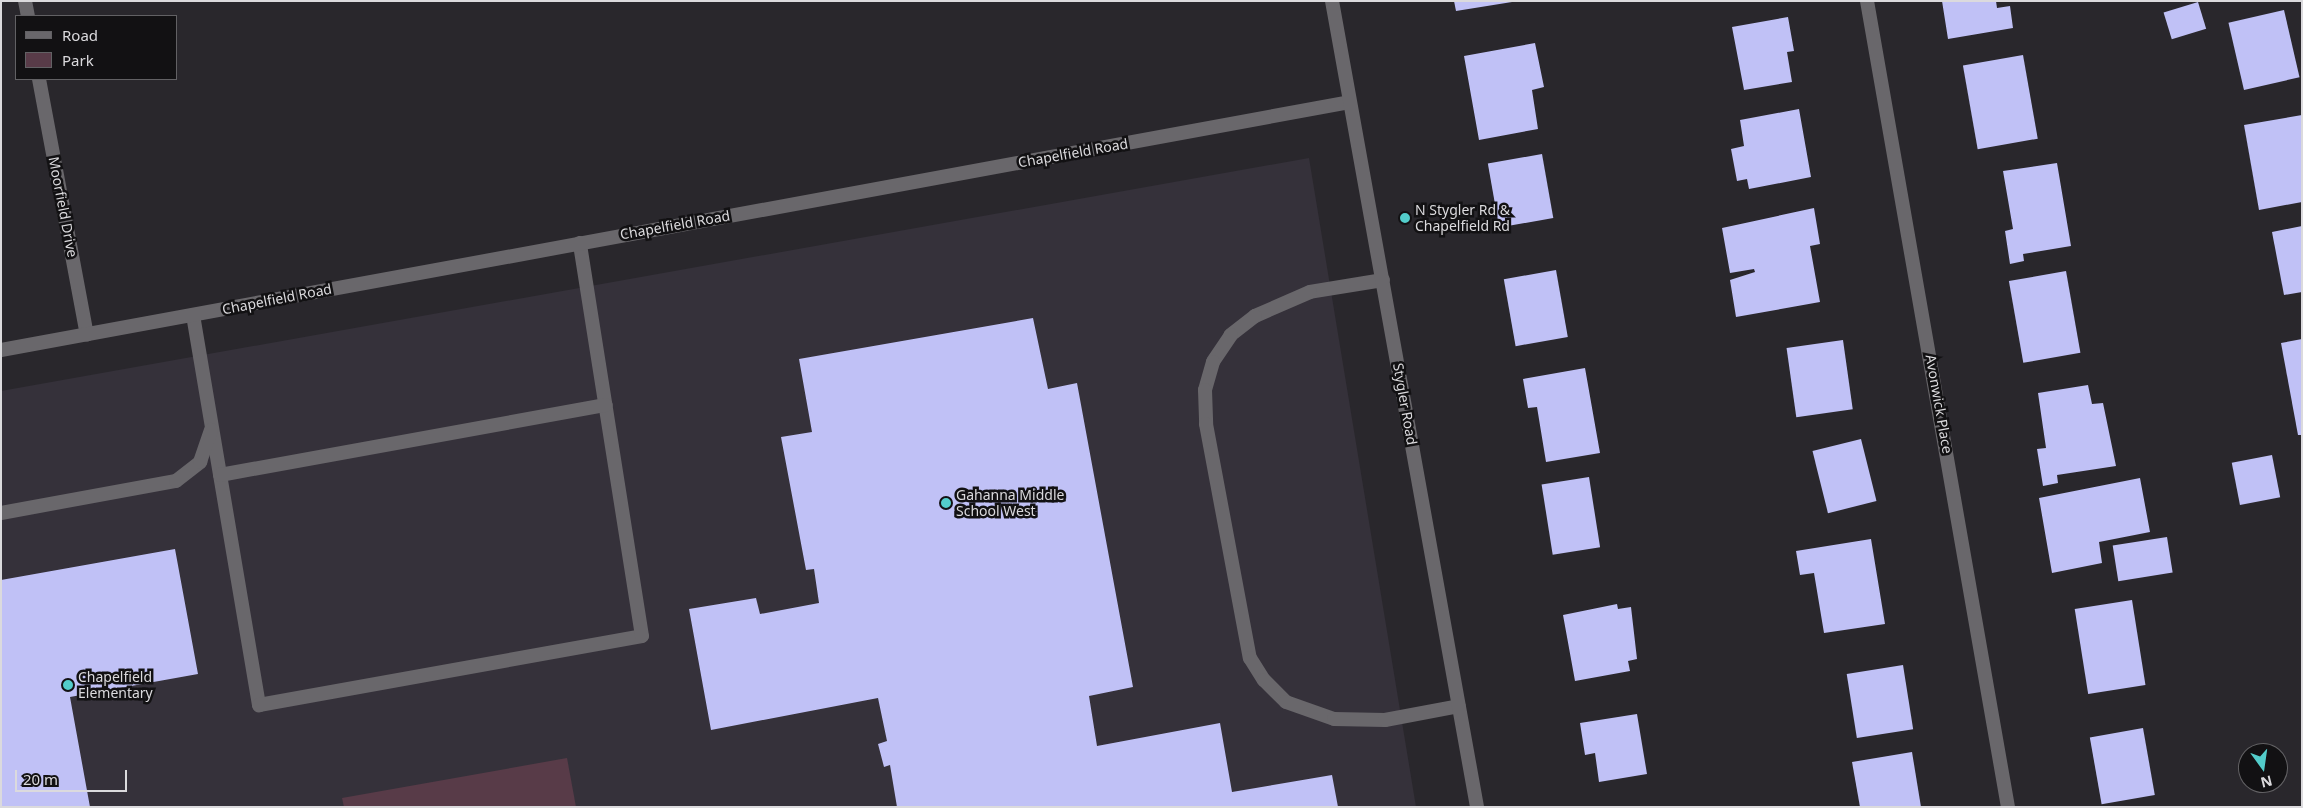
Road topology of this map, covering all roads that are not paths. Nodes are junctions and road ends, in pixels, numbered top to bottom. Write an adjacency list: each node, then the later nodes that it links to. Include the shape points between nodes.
1 (25, 1): 4 (street)
2 (1332, 1): 6 (street, Stygler Road)
3 (1867, 1): 18 (street, Avonwick Place)
4 (28, 15)
5 (39, 80): 10 (street, Moorfield Drive)
6 (1349, 102): 7 (street, Chapelfield Road); 8 (street, Stygler Road)
7 (580, 243): 9 (street, Chapelfield Road); 12 (street)
8 (1382, 280): 16 (street, Stygler Road); 16 (street, via 1310,292 1255,316 1230,336 1213,362 1205,390 1206,424 1250,658 1264,680 1286,702 1334,719 1385,720)
9 (193, 315): 10 (street, Chapelfield Road); 13 (street)
10 (87, 335): 11 (street, Chapelfield Road)
11 (1, 350)
12 (606, 405): 14 (street); 14 (street, via 642,636 532,657 259,705)
13 (212, 429): 14 (street); 15 (street, via 200,462 176,481)
14 (220, 475)
15 (1, 513)
16 (1459, 706): 17 (street, Stygler Road)
17 (1477, 807)
18 (2008, 807)

